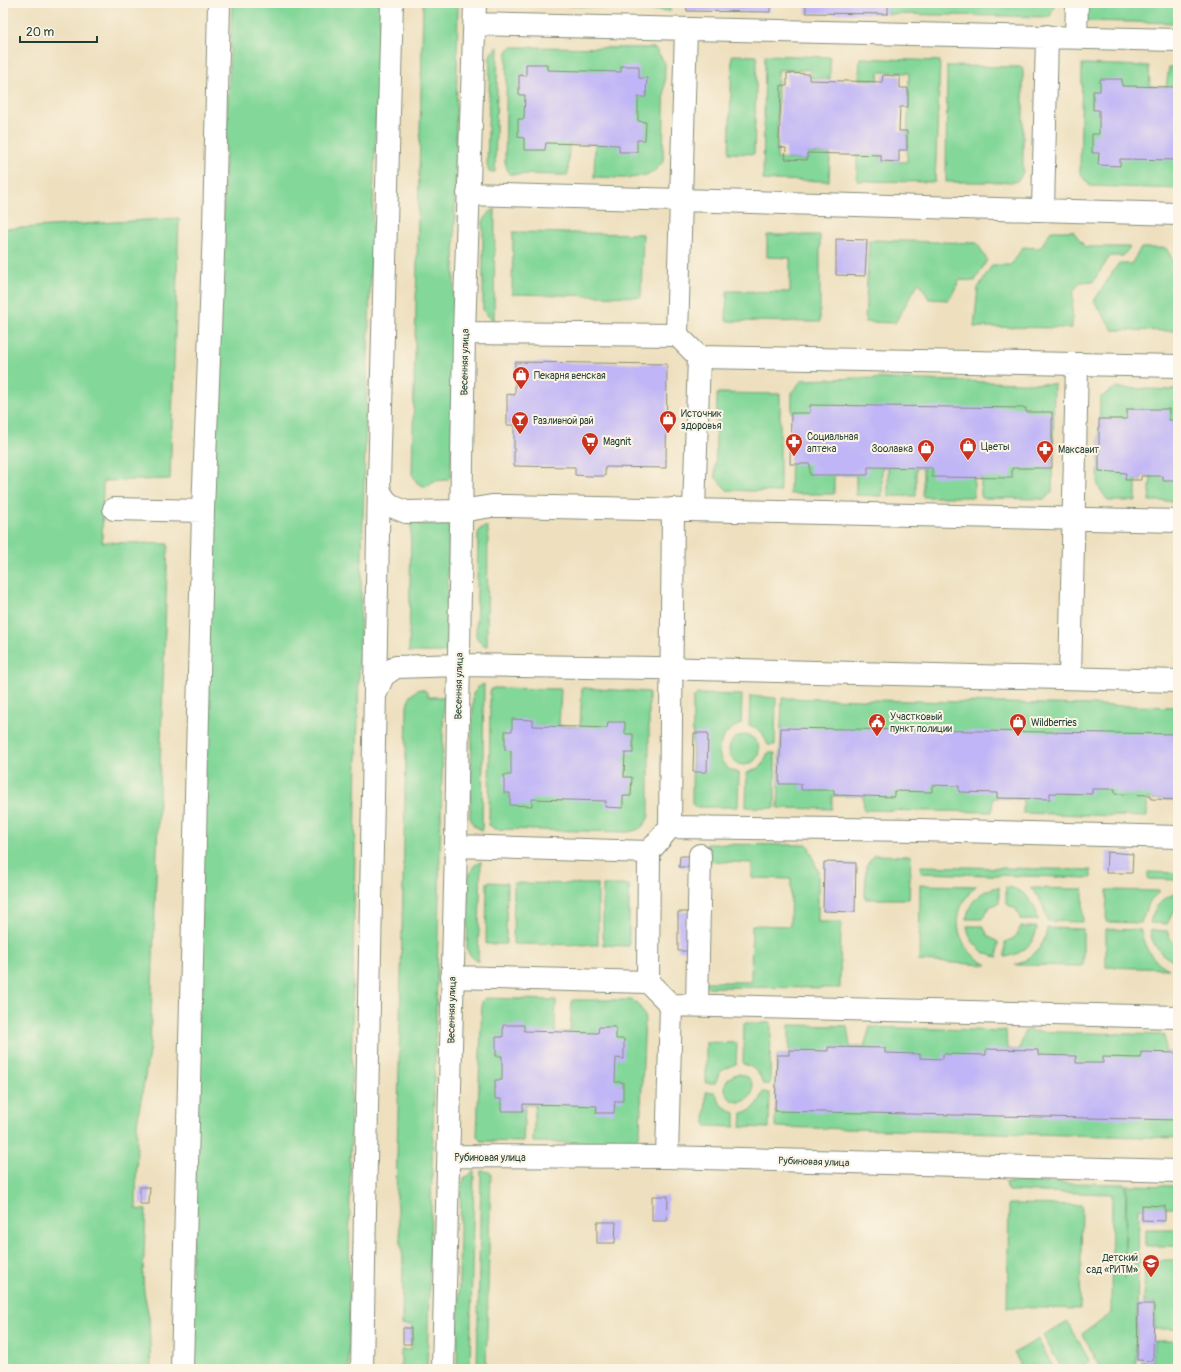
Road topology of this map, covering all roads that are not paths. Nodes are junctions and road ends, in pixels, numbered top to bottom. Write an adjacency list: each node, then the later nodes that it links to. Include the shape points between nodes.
1 (219, 3): 22 (street, via 214,228)
2 (392, 3): 18 (street)
3 (1076, 3): 7 (street)
4 (475, 14): 5 (street); 9 (street, Весенняя улица)
5 (686, 30): 6 (street); 10 (street)
6 (1047, 36): 7 (street); 11 (street)
7 (1076, 37): 8 (street)
8 (1178, 40)
9 (468, 194): 10 (street); 13 (street, Весенняя улица)
10 (680, 201): 11 (street); 14 (street)
11 (1043, 210): 12 (street)
12 (1178, 214)
13 (464, 333): 14 (street); 23 (street, Весенняя улица)
14 (677, 335): 15 (street)
15 (699, 357): 16 (street); 21 (street)
16 (1077, 364): 17 (street); 24 (street)
17 (1178, 366)
18 (379, 482): 23 (street, via 380,492 386,500 400,510); 30 (street)
19 (114, 509): 22 (street)
20 (673, 509): 21 (street); 23 (street, via 492,506); 27 (street)
21 (694, 510): 24 (street)
22 (203, 511): 44 (street)
23 (461, 511): 26 (street, Весенняя улица)
24 (1073, 518): 25 (street); 28 (street)
25 (1178, 521)
26 (459, 665): 27 (street); 30 (street, via 396,667 383,676); 33 (street, Весенняя улица)
27 (671, 668): 28 (street); 31 (street)
28 (1070, 678): 29 (street)
29 (1178, 681)
30 (375, 694): 45 (street)
31 (670, 827): 32 (street); 34 (street)
32 (1178, 837)
33 (456, 846): 34 (street); 36 (street, Весенняя улица)
34 (649, 852): 37 (street)
35 (700, 855): 39 (street)
36 (452, 977): 37 (street); 41 (street, Весенняя улица)
37 (648, 982): 38 (street)
38 (672, 1005): 39 (street); 42 (street)
39 (697, 1005): 40 (street)
40 (1178, 1017)
41 (449, 1156): 42 (street, Рубиновая улица); 46 (street, Весенняя улица)
42 (667, 1157): 43 (street, Рубиновая улица)
43 (1178, 1171)
44 (182, 1369)
45 (362, 1369)
46 (443, 1369)

